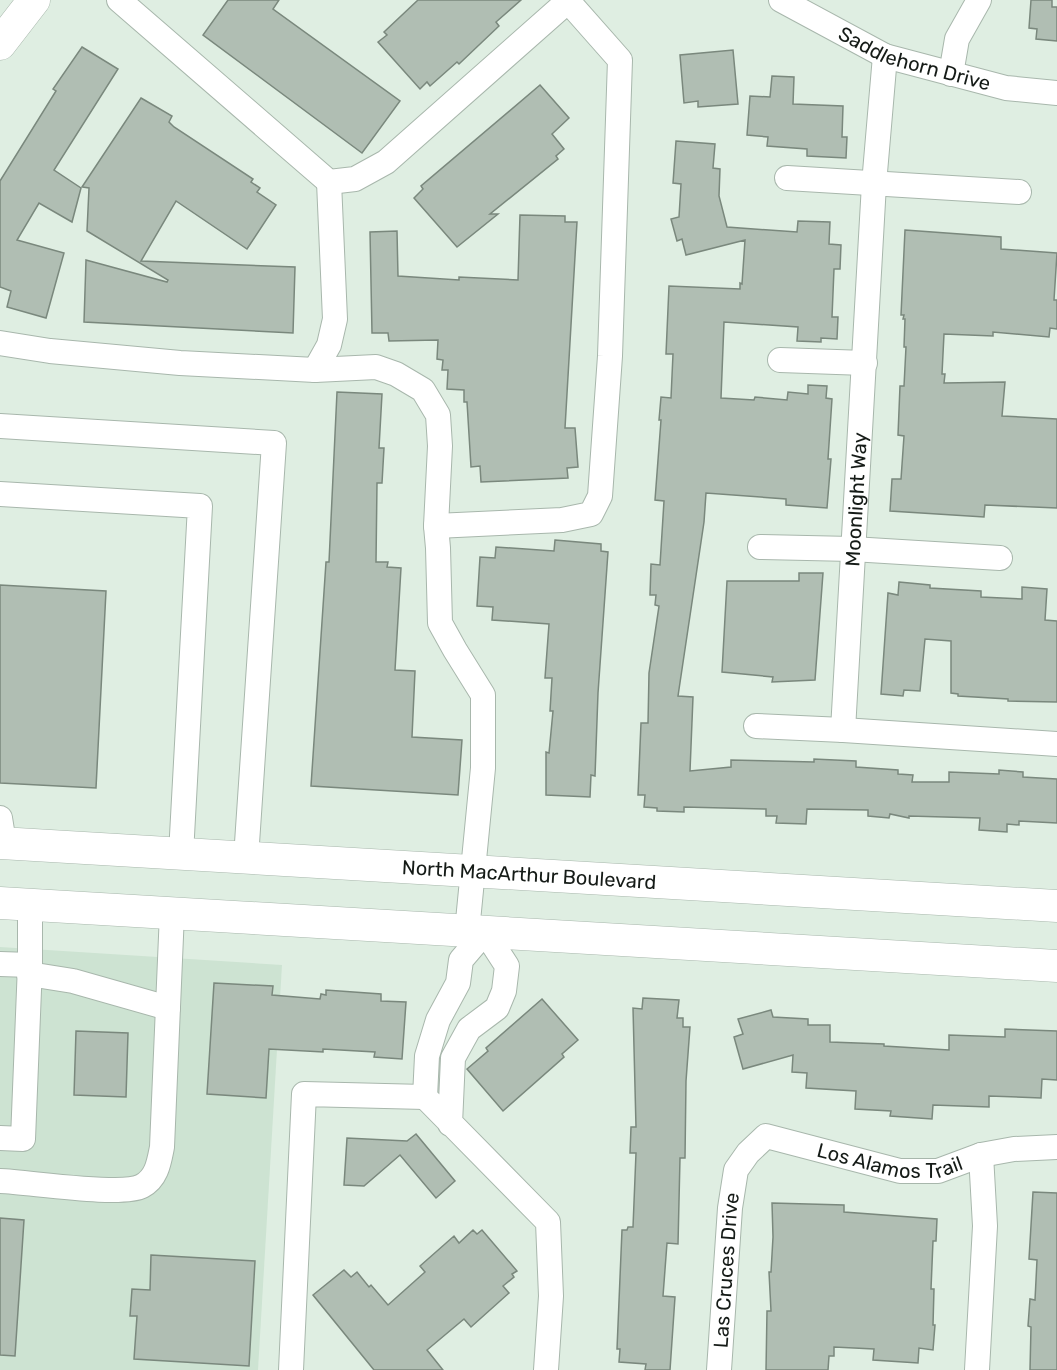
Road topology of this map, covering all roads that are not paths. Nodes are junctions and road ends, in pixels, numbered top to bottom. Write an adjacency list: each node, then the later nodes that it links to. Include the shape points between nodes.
1 (34, 0): 6 (main road)
2 (119, 0): 11 (street)
3 (781, 0): 7 (street, Saddlehorn Drive)
4 (979, 0): 8 (street, via 957,39)
5 (568, 1): 11 (street, via 386,162 355,179); 20 (street, via 620,60 610,356 600,496 591,514 562,520)
6 (0, 44)
7 (885, 56): 8 (street, Saddlehorn Drive); 12 (street, Moonlight Way)
8 (951, 74): 9 (street, Saddlehorn Drive, via 1006,88)
9 (1057, 93)
10 (787, 178): 12 (street)
11 (329, 182): 17 (street, via 335,319 329,345)
12 (874, 184): 13 (street); 16 (street, Moonlight Way)
13 (1019, 192)
14 (0, 343): 17 (street, via 180,363)
15 (780, 360): 16 (street)
16 (865, 363): 22 (street, Moonlight Way)
17 (315, 370): 20 (street, via 376,367 423,390 438,415)
18 (0, 426): 29 (street, via 274,442)
19 (0, 494): 28 (street, via 200,506)
20 (436, 526): 30 (street, via 440,622 483,695 483,768)
21 (760, 547): 22 (street)
22 (852, 549): 23 (street); 25 (street, Moonlight Way)
23 (1000, 558)
24 (756, 726): 25 (street)
25 (843, 729): 26 (street)
26 (1057, 744)
27 (1, 835): 28 (main road, North MacArthur Boulevard)
28 (182, 854): 29 (main road, North MacArthur Boulevard)
29 (246, 858): 30 (main road, North MacArthur Boulevard)
30 (474, 872): 32 (main road, North MacArthur Boulevard); 34 (street)
31 (15, 904): 33 (main road); 37 (street)
32 (1057, 906)
33 (172, 913): 34 (main road); 38 (street)
34 (476, 931): 36 (main road); 39 (street, via 461,960 458,983 438,1020 427,1056); 40 (street, via 507,966 504,991 497,1008 469,1029 453,1058)
35 (0, 964): 37 (street)
36 (1057, 966)
37 (30, 970): 38 (street); 41 (street, via 23,1140)
38 (168, 1008): 45 (street, via 162,1147 153,1177 144,1186 119,1191)
39 (425, 1097): 40 (street); 46 (street, via 304,1094)
40 (450, 1124): 47 (street, via 548,1222 551,1296)
41 (0, 1138)
42 (1057, 1147): 43 (street, Los Alamos Trail)
43 (981, 1155): 44 (street, Los Alamos Trail, via 938,1171 900,1171 766,1136); 49 (street, via 985,1226)
44 (736, 1170): 48 (street, Las Cruces Drive)
45 (0, 1181)
46 (291, 1370)
47 (546, 1370)
48 (719, 1370)
49 (977, 1370)

